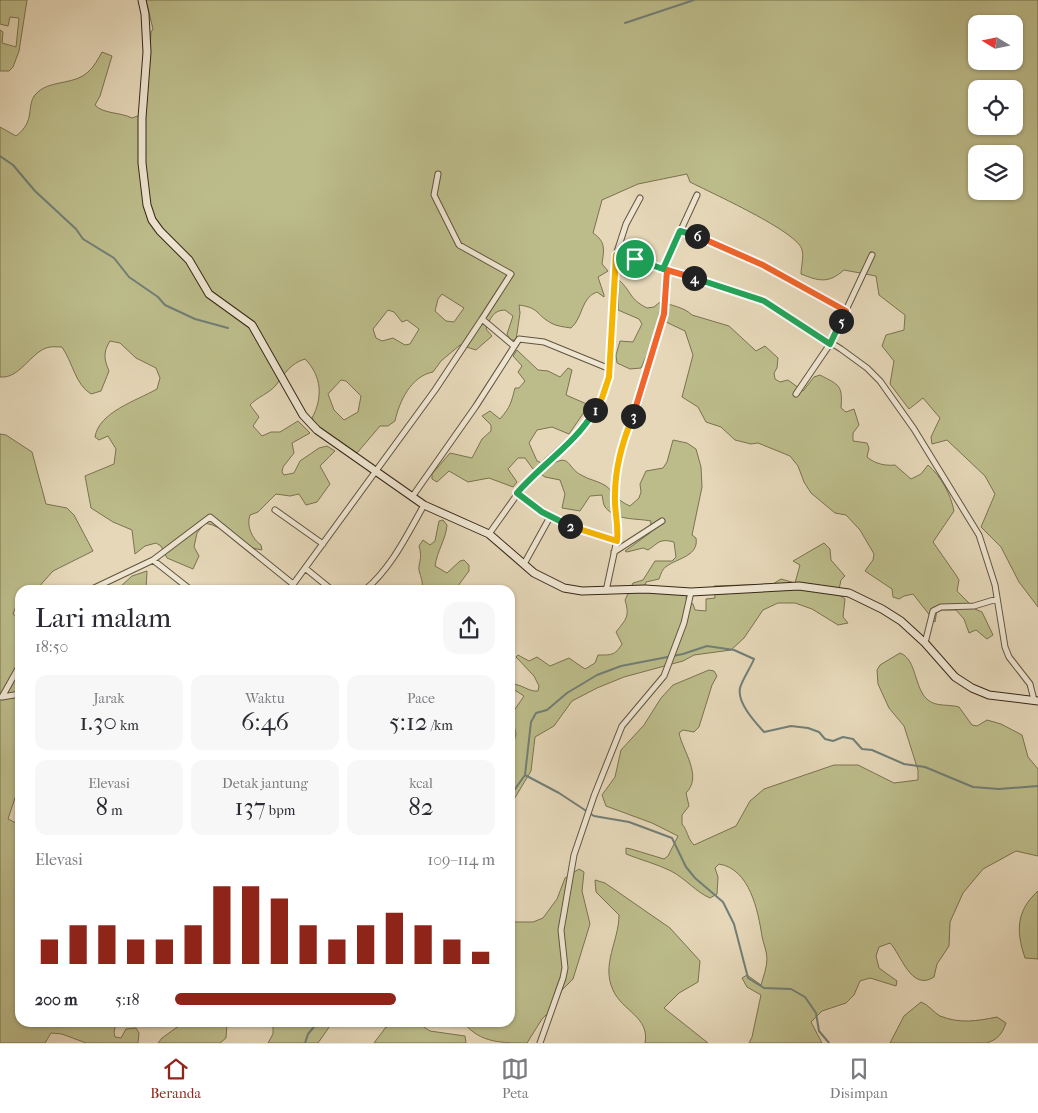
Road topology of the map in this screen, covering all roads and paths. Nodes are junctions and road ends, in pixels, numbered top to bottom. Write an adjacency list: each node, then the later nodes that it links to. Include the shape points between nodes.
1 (142, 0): 15 (main road, via 147,52 142,163 145,196 152,220 189,260 209,294 252,325 311,424)
2 (438, 174): 10 (street, via 434,195 459,245 511,274)
3 (697, 195): 5 (street)
4 (640, 198): 6 (street, via 626,224)
5 (680, 231): 8 (street); 9 (street, via 745,256)
6 (616, 255): 8 (street); 13 (street)
7 (872, 256): 9 (street)
8 (665, 269): 11 (street, via 764,301); 23 (street, via 661,326 617,469 614,495)
9 (846, 311): 11 (street)
10 (482, 319): 12 (street); 15 (street)
11 (830, 344): 14 (street); 36 (street, via 874,375 914,429 979,535)
12 (514, 346): 13 (street, via 520,339 534,339); 17 (street)
13 (610, 369): 16 (street, via 602,398 583,428)
14 (796, 394)
15 (376, 471): 17 (main road); 24 (street)
16 (517, 493): 20 (street); 22 (street)
17 (412, 497): 18 (main road)
18 (424, 505): 22 (main road); 33 (street, via 394,557)
19 (276, 510): 24 (street)
20 (550, 517): 23 (street); 27 (street)
21 (662, 521): 25 (street)
22 (489, 534): 27 (main road)
23 (617, 541): 25 (street)
24 (323, 544): 28 (street)
25 (614, 552): 34 (street)
26 (153, 560): 29 (street, via 210,517); 30 (street); 31 (street)
27 (524, 564): 34 (main road, via 564,588)
28 (305, 568): 29 (street); 32 (street)
29 (293, 584)
30 (98, 585)
31 (184, 585)
32 (326, 585)
33 (371, 585)
34 (606, 591): 35 (main road)
35 (691, 592): 37 (main road, via 799,586 850,593 882,609); 41 (street, via 684,623 664,676 622,726 574,855 562,930 565,968)
36 (997, 599): 37 (street, via 974,606 941,607 933,611); 40 (street, via 1005,648 1030,684)
37 (925, 643): 40 (main road, via 955,677 972,688 989,695)
38 (15, 674): 39 (street, via 2,697)
39 (15, 695)
40 (1036, 700)
41 (540, 1043)

